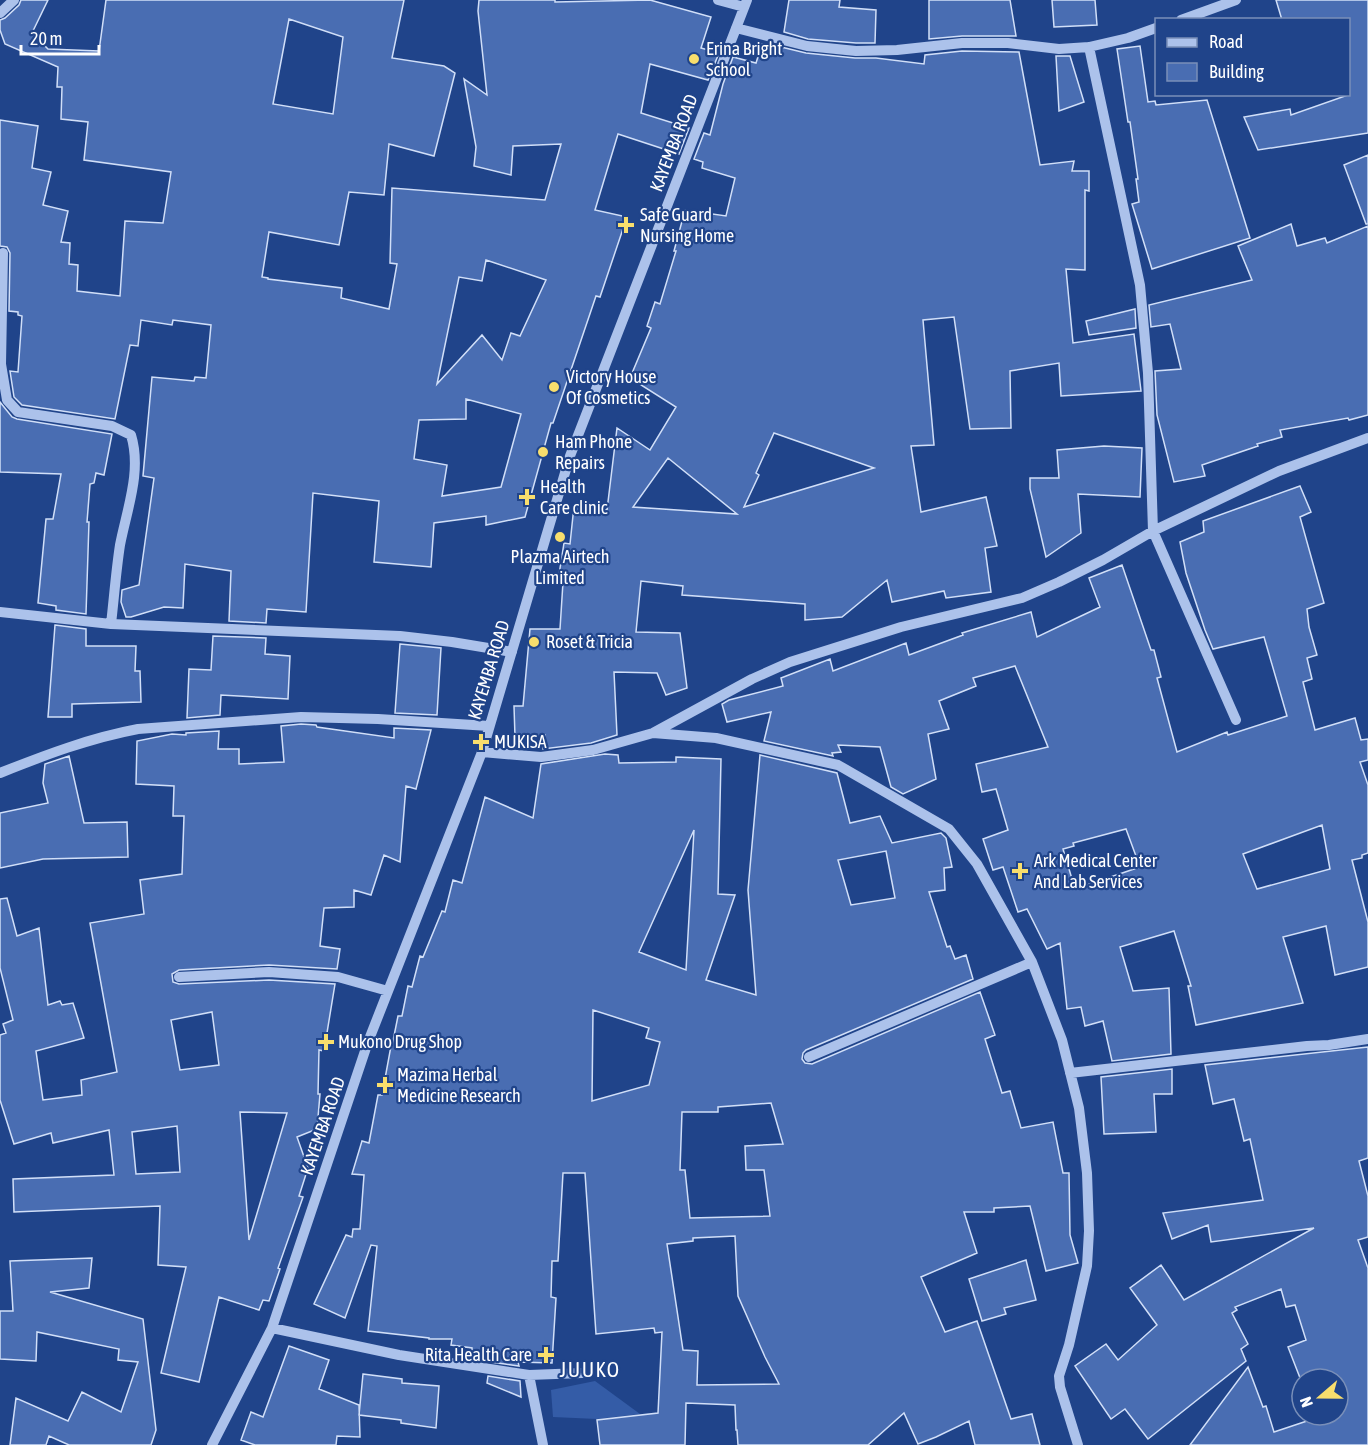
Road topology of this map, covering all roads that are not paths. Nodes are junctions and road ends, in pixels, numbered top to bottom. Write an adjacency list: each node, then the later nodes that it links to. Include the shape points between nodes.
1 (14, 0): 5 (street)
2 (718, 0): 4 (street)
3 (1236, 0): 6 (street)
4 (745, 3): 7 (street, KAYEMBA ROAD)
5 (0, 13)
6 (1186, 18)
7 (736, 28): 9 (street, via 807,46 856,51 1008,43 1059,50); 15 (street, KAYEMBA ROAD, via 570,456)
8 (1155, 28): 9 (street)
9 (1089, 47): 12 (street, via 1140,285 1148,373)
10 (3, 253): 14 (street, via 1,364 7,400 18,412 112,426 131,435 136,451)
11 (1368, 438): 12 (street, via 1279,471)
12 (1153, 531): 16 (street); 18 (street, via 1103,560 1022,598 901,627 790,662)
13 (0, 612): 14 (street)
14 (111, 624): 15 (street, via 400,636)
15 (512, 651): 17 (street, KAYEMBA ROAD)
16 (1236, 720)
17 (489, 726): 19 (street, KAYEMBA ROAD); 20 (street, via 301,717 138,729 70,746)
18 (653, 734): 19 (street, via 593,750 542,757); 21 (street, via 716,738 838,765 949,829 977,864)
19 (482, 752): 23 (street, KAYEMBA ROAD)
20 (0, 773)
21 (1032, 962): 25 (street); 26 (street, via 1062,1040)
22 (179, 977): 23 (street, via 269,972 338,976)
23 (388, 991): 27 (street, KAYEMBA ROAD)
24 (1368, 1038): 26 (street)
25 (809, 1058)
26 (1070, 1073): 32 (street, via 1079,1108 1087,1173 1089,1231 1087,1266 1070,1345 1059,1376)
27 (272, 1328): 29 (street, via 399,1355); 30 (street, KAYEMBA ROAD)
28 (582, 1372): 29 (street)
29 (529, 1375): 31 (street)
30 (212, 1445)
31 (543, 1445)
32 (1078, 1445)

